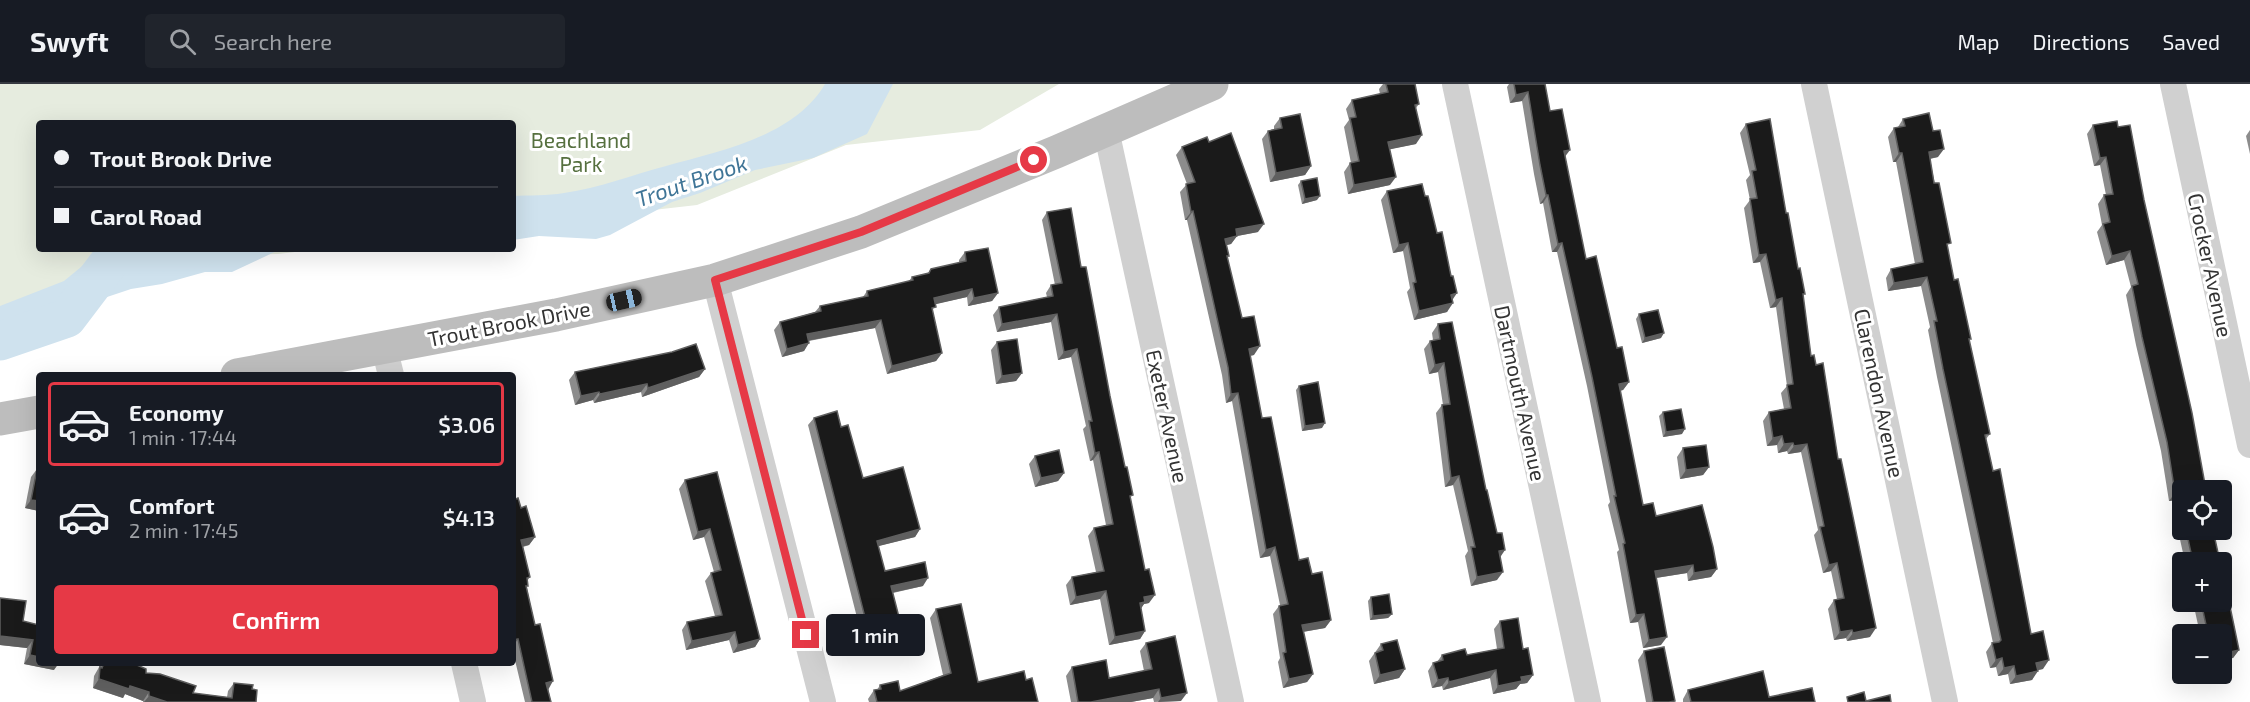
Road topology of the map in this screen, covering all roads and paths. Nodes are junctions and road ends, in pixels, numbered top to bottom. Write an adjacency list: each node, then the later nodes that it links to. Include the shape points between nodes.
1 (1212, 84): 5 (main road, Trout Brook Drive)
2 (1455, 84): 16 (street, Dartmouth Avenue)
3 (1814, 84): 17 (street, Clarendon Avenue)
4 (2173, 84): 11 (street, Crocker Avenue)
5 (1106, 130): 6 (main road, Trout Brook Drive, via 861,232); 15 (street, Exeter Avenue)
6 (715, 280): 7 (main road, Trout Brook Drive, via 556,315); 14 (street)
7 (388, 361): 8 (main road, Trout Brook Drive)
8 (269, 372)
9 (36, 413): 10 (main road)
10 (0, 419)
11 (2250, 445)
12 (465, 666): 13 (street)
13 (473, 702)
14 (823, 702)
15 (1231, 702)
16 (1588, 702)
17 (1945, 702)

